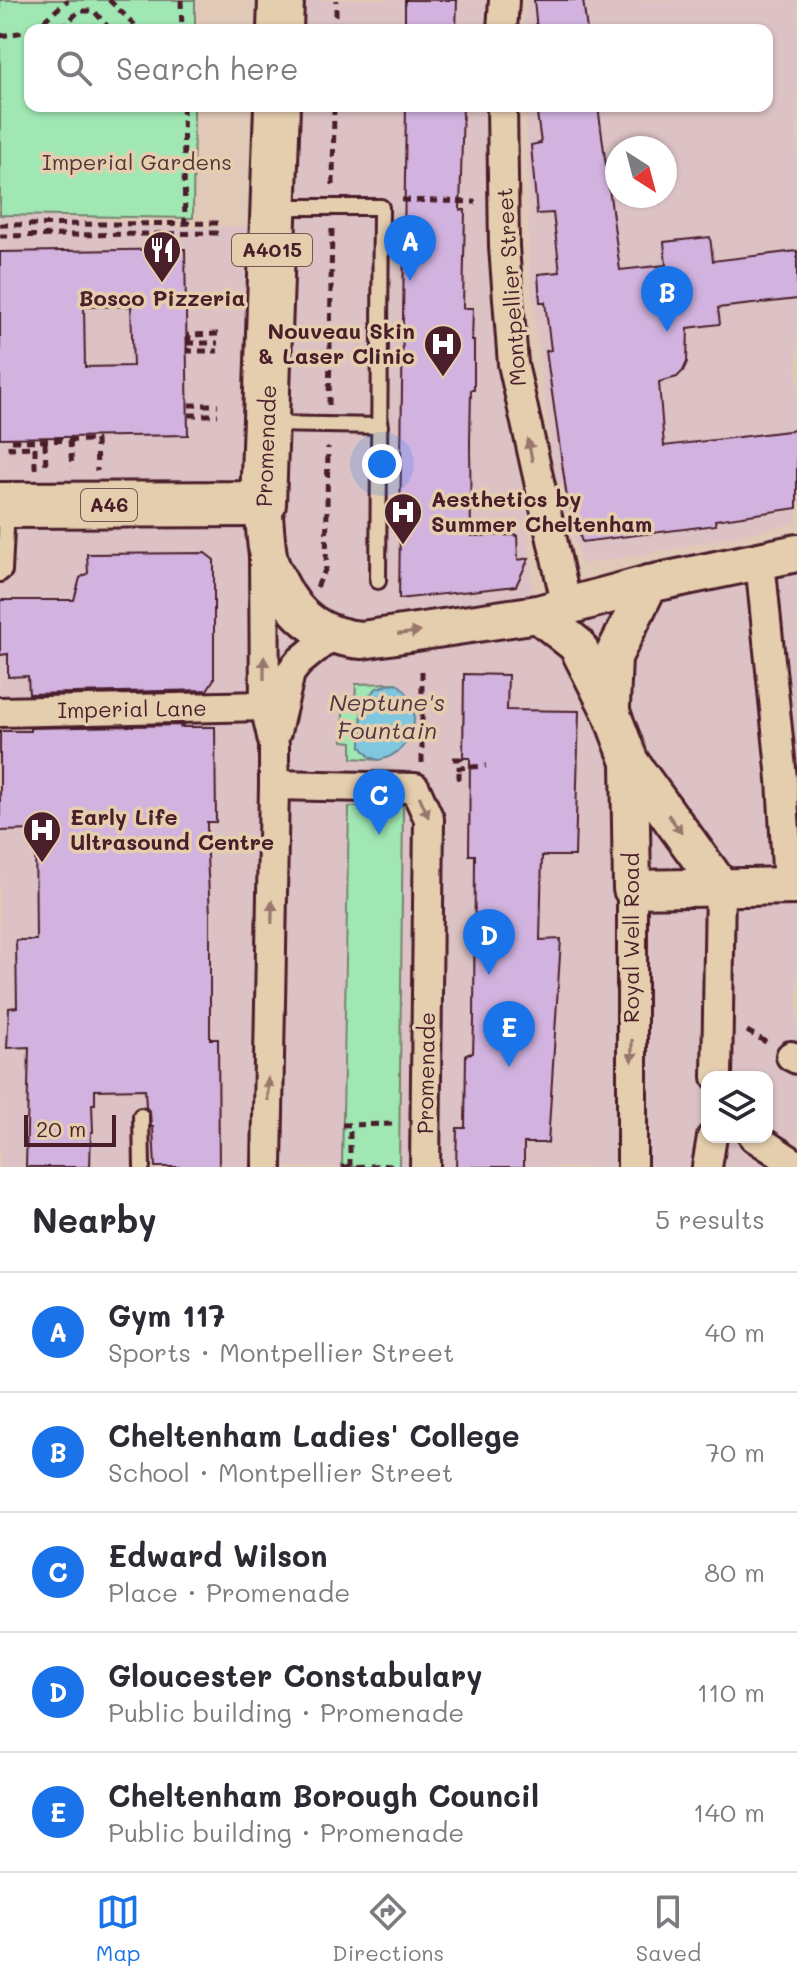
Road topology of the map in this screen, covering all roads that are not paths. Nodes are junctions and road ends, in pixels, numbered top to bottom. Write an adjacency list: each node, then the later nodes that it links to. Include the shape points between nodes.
1 (281, 0): 3 (main road)
2 (504, 0): 4 (street)
3 (280, 24)
4 (502, 24)
5 (277, 112): 7 (main road, Promenade / A4015)
6 (502, 112): 17 (street, Montpellier Street, one-way to 6, via 513,364)
7 (274, 207): 8 (main road, Promenade / A4015); 9 (lane, via 381,207)
8 (266, 424): 9 (lane); 11 (main road, Promenade / A4015)
9 (380, 426): 15 (lane)
10 (14, 495): 11 (main road, A46); 14 (lane)
11 (263, 504): 18 (street, A4015, via 269,562 287,598); 19 (street, Promenade, one-way to 11)
12 (797, 553): 13 (street)
13 (760, 561): 16 (street); 24 (street)
14 (0, 574)
15 (378, 581)
16 (649, 584): 17 (street); 21 (street, Royal Well Road, via 613,657)
17 (552, 611): 18 (street, one-way to 17, via 362,640); 21 (street, Royal Well Road, via 577,645)
18 (318, 626): 22 (street, via 290,673)
19 (265, 706): 20 (street, Imperial Lane); 22 (street, Promenade)
20 (0, 712)
21 (611, 712): 23 (street, Royal Well Road)
22 (274, 745): 25 (street, Promenade)
23 (630, 762): 26 (street, one-way to 26); 28 (street, Royal Well Road)
24 (790, 778): 27 (street)
25 (274, 785): 34 (street, Promenade, one-way to 34, via 415,788 429,819); 36 (street, Promenade, one-way to 25)
26 (720, 886): 27 (street); 28 (street); 29 (street)
27 (793, 887)
28 (632, 889): 37 (street, Royal Well Road, one-way to 37)
29 (717, 1071)
30 (141, 1116): 35 (lane)
31 (711, 1143): 38 (street)
32 (763, 1143): 33 (street)
33 (797, 1165)
34 (425, 1166)
35 (142, 1167)
36 (267, 1167)
37 (632, 1167)
38 (707, 1167)

